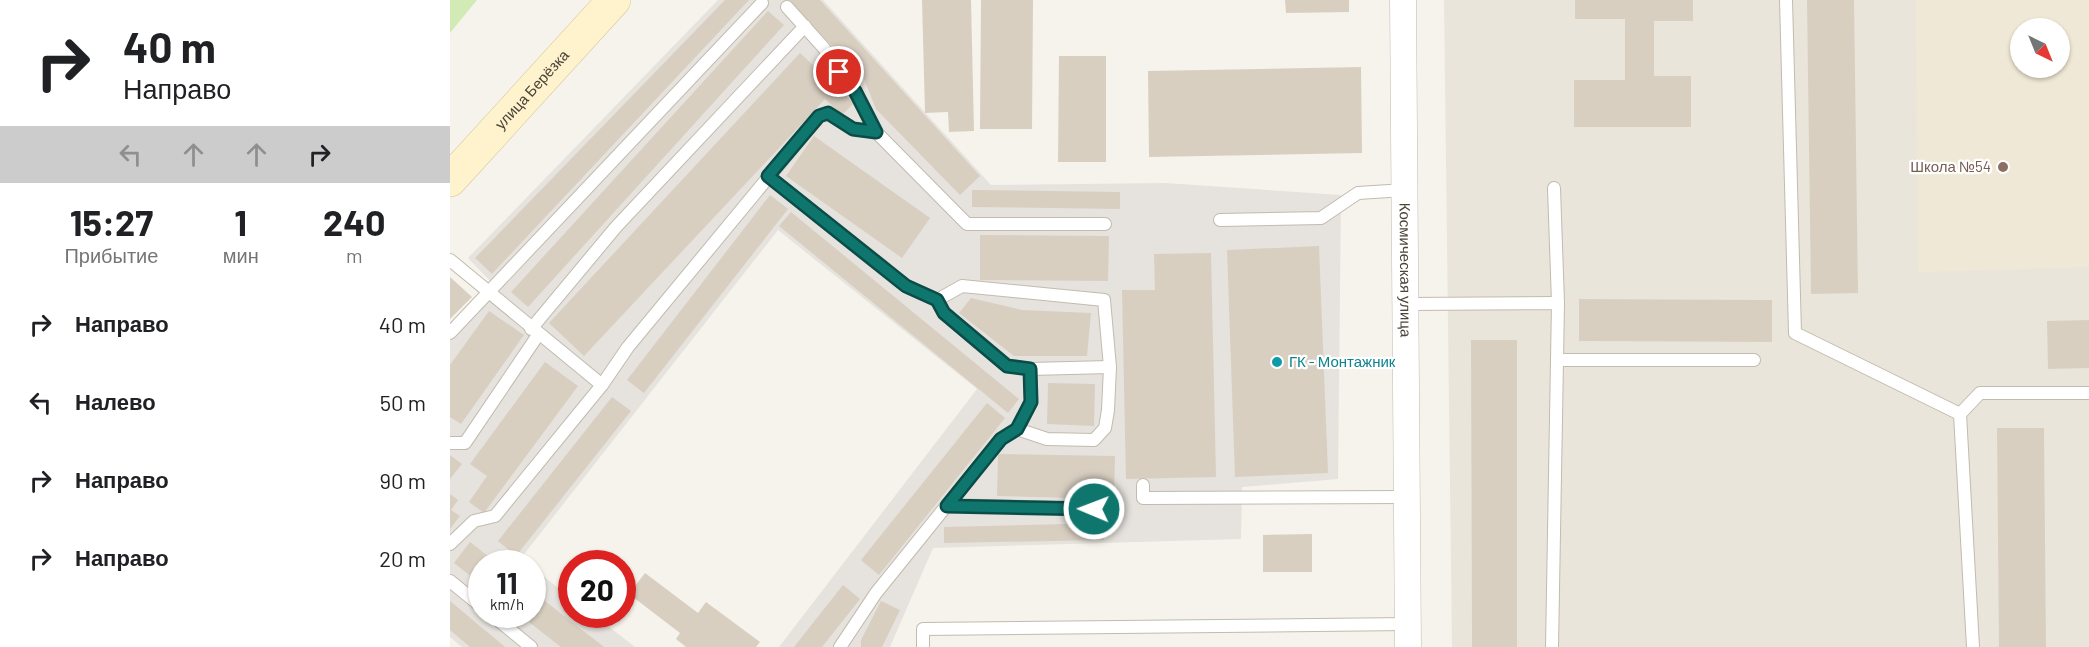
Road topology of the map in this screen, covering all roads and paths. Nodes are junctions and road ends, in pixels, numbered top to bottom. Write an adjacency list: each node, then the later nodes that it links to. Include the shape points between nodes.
1 (614, 0): 9 (main road, улица Берёзка)
2 (1403, 0): 11 (street, Космическая улица)
3 (1786, 0): 27 (lane, via 1795,333)
4 (762, 3): 15 (lane)
5 (787, 7): 6 (lane)
6 (805, 26): 7 (lane, via 855,91); 19 (lane, via 616,227)
7 (876, 132): 8 (lane, via 853,129 828,113 819,116); 13 (lane, via 967,224)
8 (768, 176): 16 (lane, via 906,286); 25 (lane, via 628,347)
9 (450, 180)
10 (1554, 188): 17 (lane)
11 (1404, 190): 12 (lane, via 1358,193 1321,218); 18 (street, Космическая улица)
12 (1220, 220)
13 (1105, 224)
14 (450, 260): 15 (lane)
15 (489, 293): 19 (lane); 20 (lane)
16 (937, 300): 23 (lane, via 962,286 1104,300); 24 (lane, via 944,313 1007,366)
17 (1558, 303): 18 (lane); 21 (lane)
18 (1405, 304): 31 (street, Космическая улица)
19 (535, 332): 25 (lane); 29 (lane, via 465,443)
20 (450, 333)
21 (1557, 360): 22 (lane); 42 (lane)
22 (1754, 360)
23 (1110, 367): 24 (lane); 28 (lane, via 1105,428 1094,440 1047,439)
24 (1030, 369): 28 (lane, via 1031,402)
25 (602, 385): 34 (lane, via 495,516 474,521)
26 (2089, 393): 27 (lane, via 1980,393)
27 (1960, 414): 43 (lane)
28 (1017, 429): 32 (lane, via 1001,439)
29 (450, 443)
30 (1143, 485): 31 (lane, via 1143,498)
31 (1407, 497): 38 (street, Космическая улица)
32 (947, 506): 33 (lane); 40 (lane, via 876,593)
33 (1094, 509)
34 (450, 544)
35 (450, 581): 36 (lane)
36 (468, 596)
37 (508, 628): 39 (lane)
38 (1408, 635): 41 (lane, via 923,629)
39 (531, 647)
40 (840, 647)
41 (923, 647)
42 (1552, 647)
43 (1973, 647)

